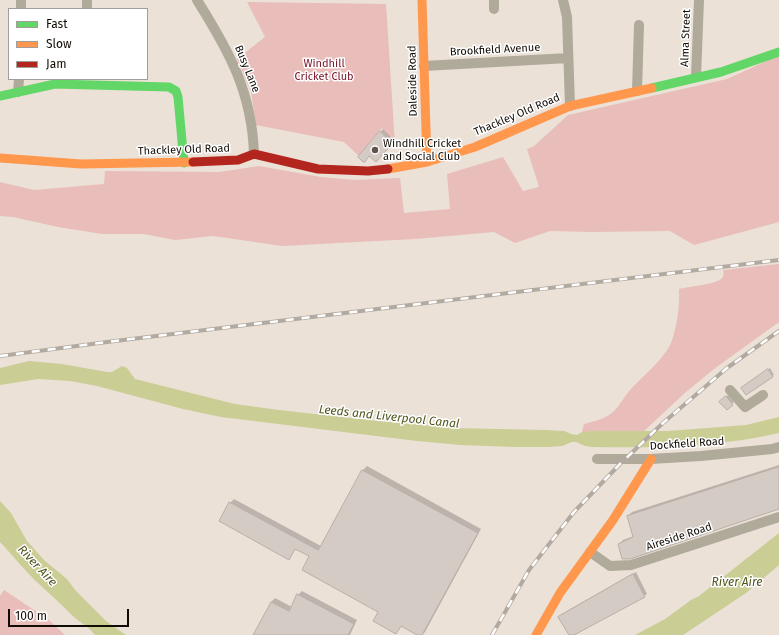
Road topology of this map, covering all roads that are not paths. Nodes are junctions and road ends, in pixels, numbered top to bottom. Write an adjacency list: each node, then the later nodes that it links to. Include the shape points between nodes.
1 (197, 0): 16 (street, Busy Lane, via 230,55 242,84 252,124)
2 (422, 0): 8 (street, Daleside Road)
3 (563, 0): 7 (street, via 567,17)
4 (699, 0): 9 (street, Alma Street)
5 (639, 25): 12 (street)
6 (779, 52): 9 (street, Thackley Old Road, via 721,72)
7 (568, 58): 8 (street, Brookfield Avenue); 15 (street)
8 (424, 66): 18 (street, Daleside Road)
9 (696, 77): 12 (street, Thackley Old Road)
10 (19, 80): 13 (street)
11 (84, 82): 13 (street, via 55,84); 19 (street, via 169,87 176,91)
12 (637, 91): 15 (street, Thackley Old Road)
13 (18, 92): 14 (street)
14 (0, 96)
15 (570, 106): 18 (street, Thackley Old Road, via 475,147)
16 (254, 154): 18 (street, Thackley Old Road, via 318,169 368,171); 19 (street, Thackley Old Road, via 238,160)
17 (0, 158): 19 (street, Thackley Old Road, via 81,164)
18 (427, 162)
19 (184, 163)
20 (730, 390): 21 (street, via 745,407)
21 (763, 395)
22 (779, 447): 24 (street, Dockfield Road)
23 (597, 459): 24 (street, Dockfield Road)
24 (652, 459): 26 (street)
25 (779, 517): 26 (street, Aireside Road, via 631,565 610,566)
26 (590, 552): 27 (street, via 567,581)
27 (536, 635)

